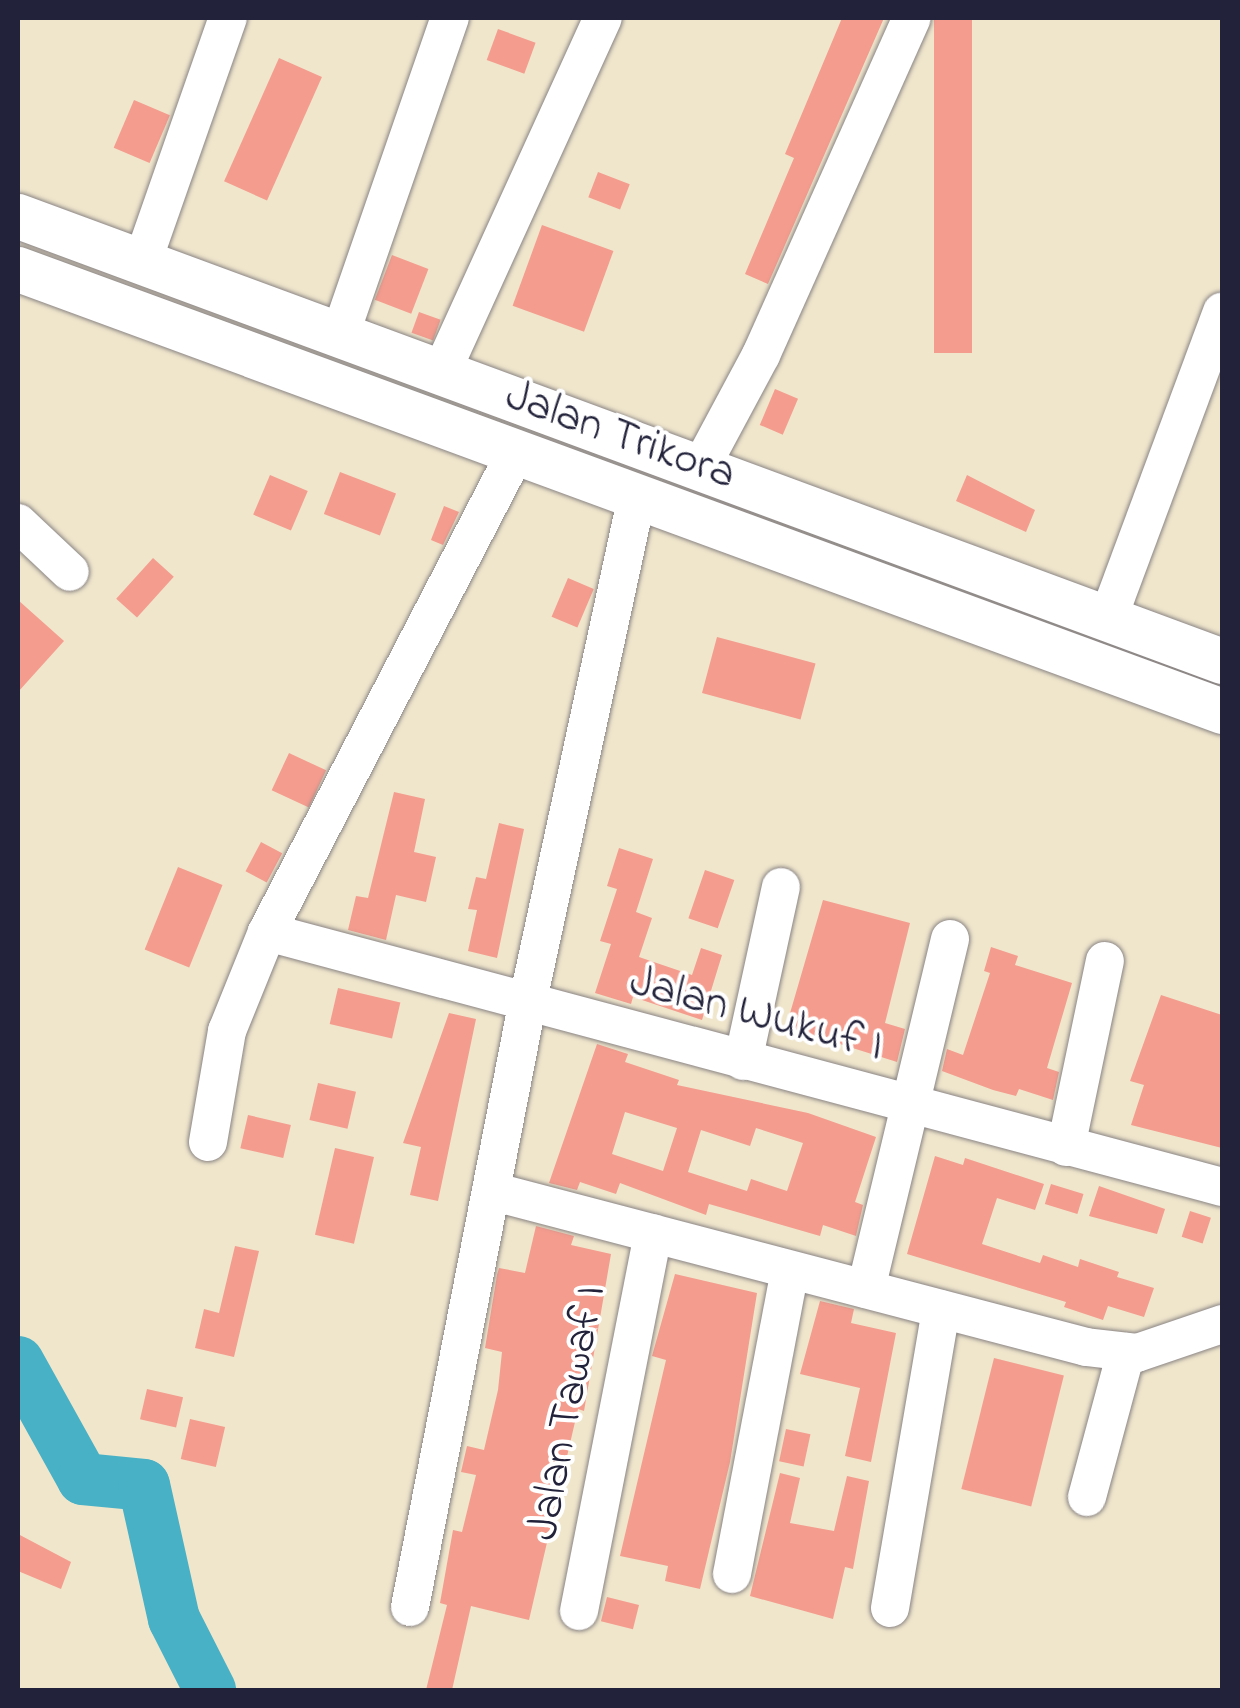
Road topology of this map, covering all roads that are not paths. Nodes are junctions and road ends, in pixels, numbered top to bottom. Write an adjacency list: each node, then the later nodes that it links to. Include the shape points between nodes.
1 (228, 18): 6 (street)
2 (450, 18): 9 (street)
3 (603, 18): 10 (street)
4 (912, 18): 12 (street, via 761,355)
5 (18, 216): 6 (main road, Jalan Trikora)
6 (142, 263): 9 (main road, Jalan Trikora)
7 (18, 269): 11 (main road, Jalan Trikora)
8 (1222, 312): 18 (street)
9 (340, 335): 10 (main road, Jalan Trikora)
10 (441, 372): 12 (main road, Jalan Trikora)
11 (516, 452): 13 (main road, Jalan Trikora); 22 (street)
12 (702, 465): 16 (main road, Jalan Trikora)
13 (637, 496): 17 (main road, Jalan Trikora); 25 (street)
14 (18, 523): 15 (street)
15 (70, 572)
16 (989, 576): 17 (main road); 18 (main road, Jalan Trikora)
17 (974, 620): 20 (main road, Jalan Trikora)
18 (1107, 621): 19 (main road, Jalan Trikora)
19 (1222, 660)
20 (1222, 711)
21 (781, 887): 26 (street)
22 (267, 932): 25 (street, Jalan Wukuf I); 28 (street, via 228,1031)
23 (950, 939): 27 (street)
24 (1105, 961): 29 (street)
25 (527, 1005): 26 (street, Jalan Wukuf I); 31 (street)
26 (743, 1061): 27 (street, Jalan Wukuf I)
27 (912, 1106): 29 (street, Jalan Wukuf I); 34 (street)
28 (208, 1142)
29 (1066, 1148): 30 (street, Jalan Wukuf I)
30 (1222, 1187)
31 (491, 1191): 32 (street); 40 (street)
32 (653, 1233): 33 (street); 42 (street, Jalan Tawaf I)
33 (790, 1270): 34 (street); 39 (street)
34 (866, 1289): 35 (street)
35 (941, 1308): 37 (street); 41 (street)
36 (1222, 1324): 37 (street, via 1165,1348)
37 (1126, 1352): 38 (street)
38 (1087, 1497)
39 (732, 1574)
40 (410, 1608)
41 (890, 1608)
42 (579, 1611)

